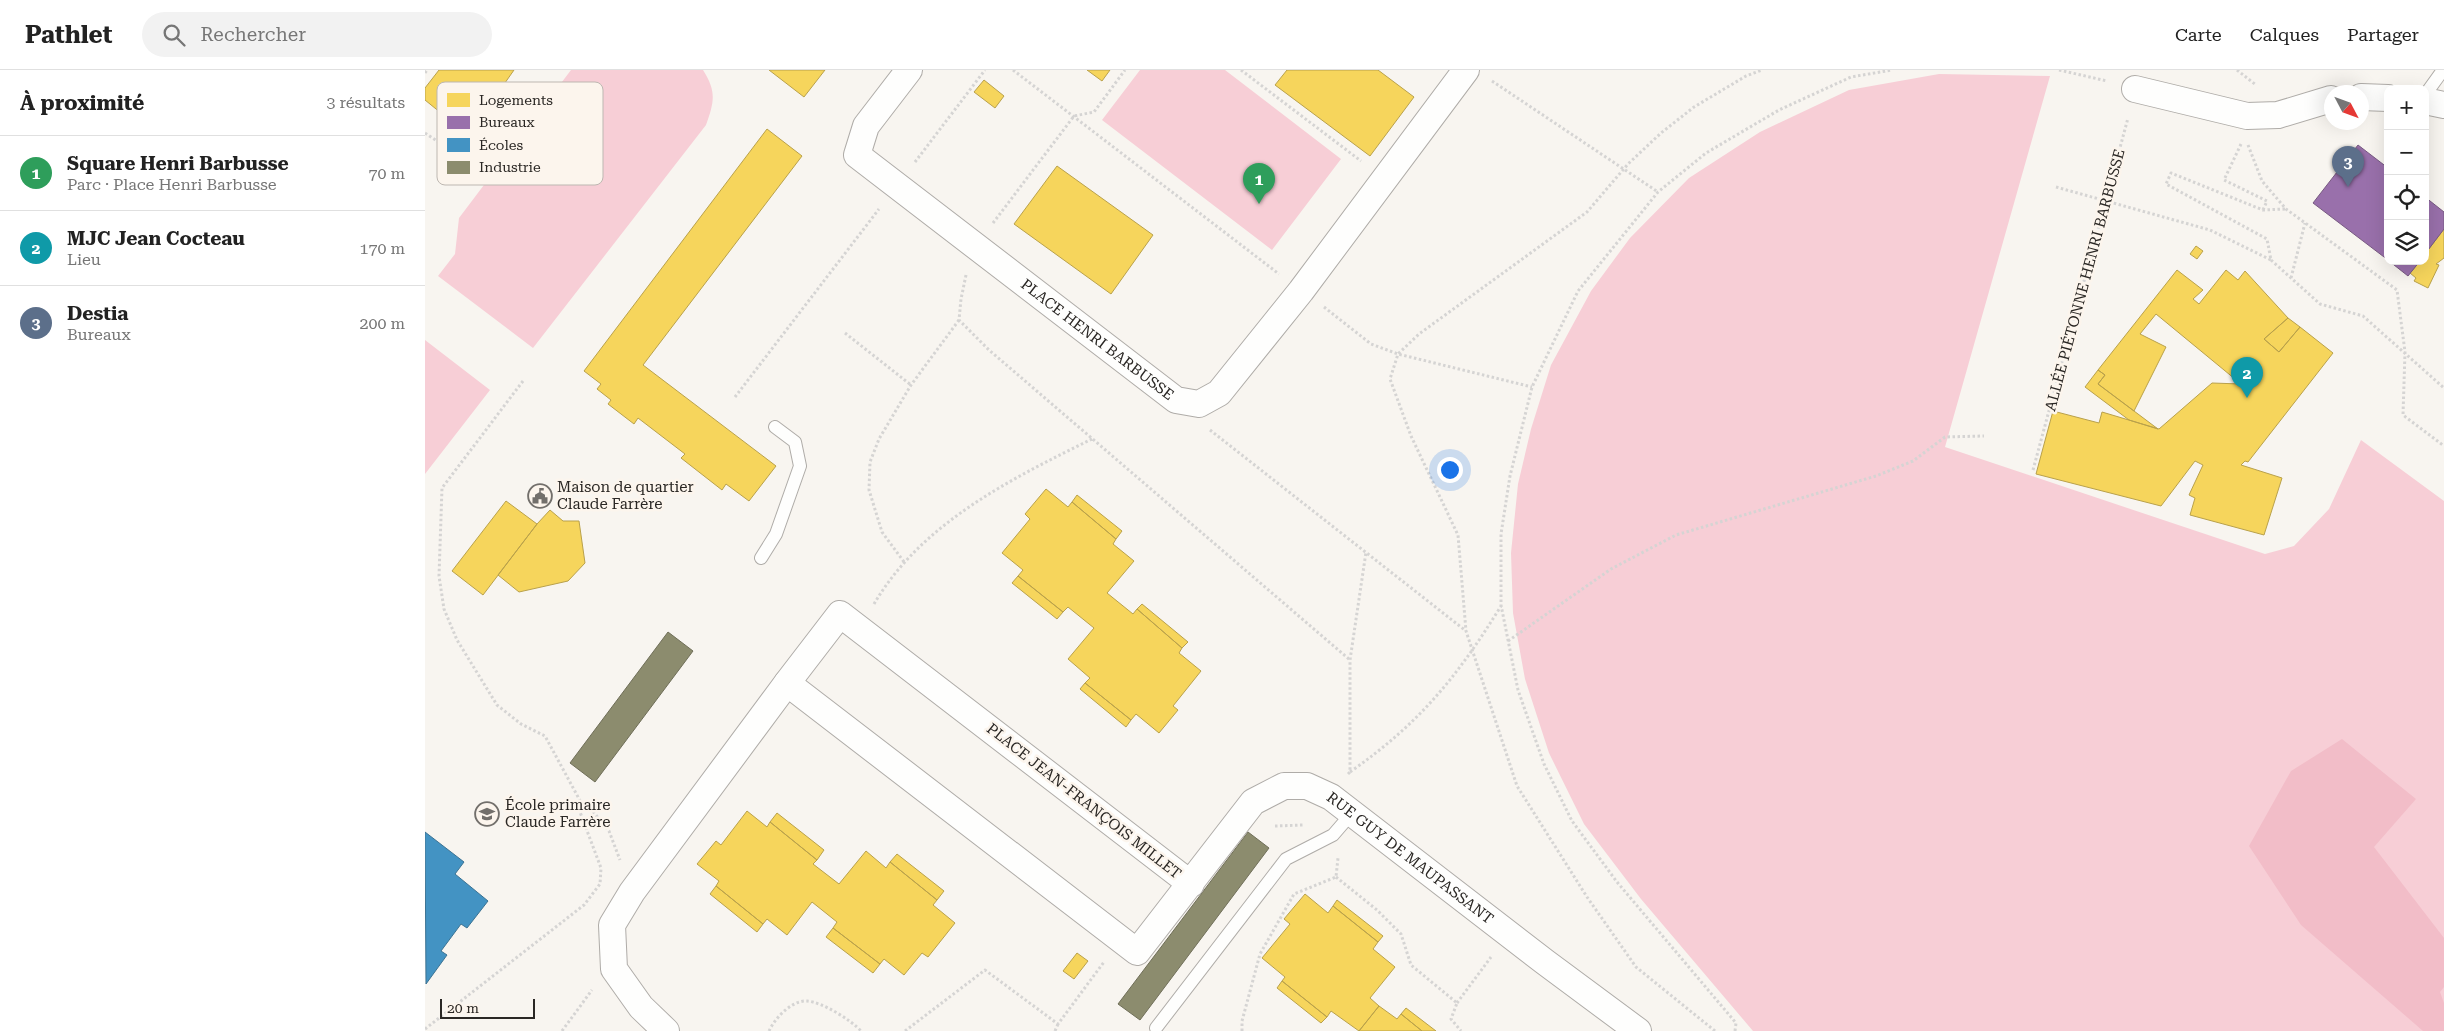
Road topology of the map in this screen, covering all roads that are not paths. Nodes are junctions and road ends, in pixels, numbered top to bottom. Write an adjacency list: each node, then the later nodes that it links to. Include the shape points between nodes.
1 (909, 70): 3 (street, PLACE HENRI BARBUSSE, via 866,126 857,155 1176,400 1199,404 1219,393 1385,180)
2 (2443, 70): 5 (lane)
3 (1475, 73)
4 (2135, 89): 8 (street, via 2247,116 2278,115)
5 (2429, 89)
6 (2369, 97): 7 (street)
7 (2384, 98)
8 (2324, 101)
9 (2429, 102): 10 (street)
10 (2444, 105)
11 (775, 427): 12 (lane, via 795,442 800,466 776,534)
12 (761, 558)
13 (787, 683): 15 (street, PLACE JEAN-FRANÇOIS MILLET, via 1137,952); 15 (street, PLACE JEAN-FRANÇOIS MILLET, via 840,614); 17 (street, PLACE JEAN-FRANÇOIS MILLET, via 632,892 612,925 614,968 641,1007)
14 (1352, 813): 15 (street, RUE GUY DE MAUPASSANT, via 1331,797 1307,786 1284,786 1253,802); 16 (lane, via 1333,835 1287,860); 18 (street, RUE GUY DE MAUPASSANT)
15 (1191, 884)
16 (1156, 1028)
17 (666, 1031)
18 (1639, 1031)

